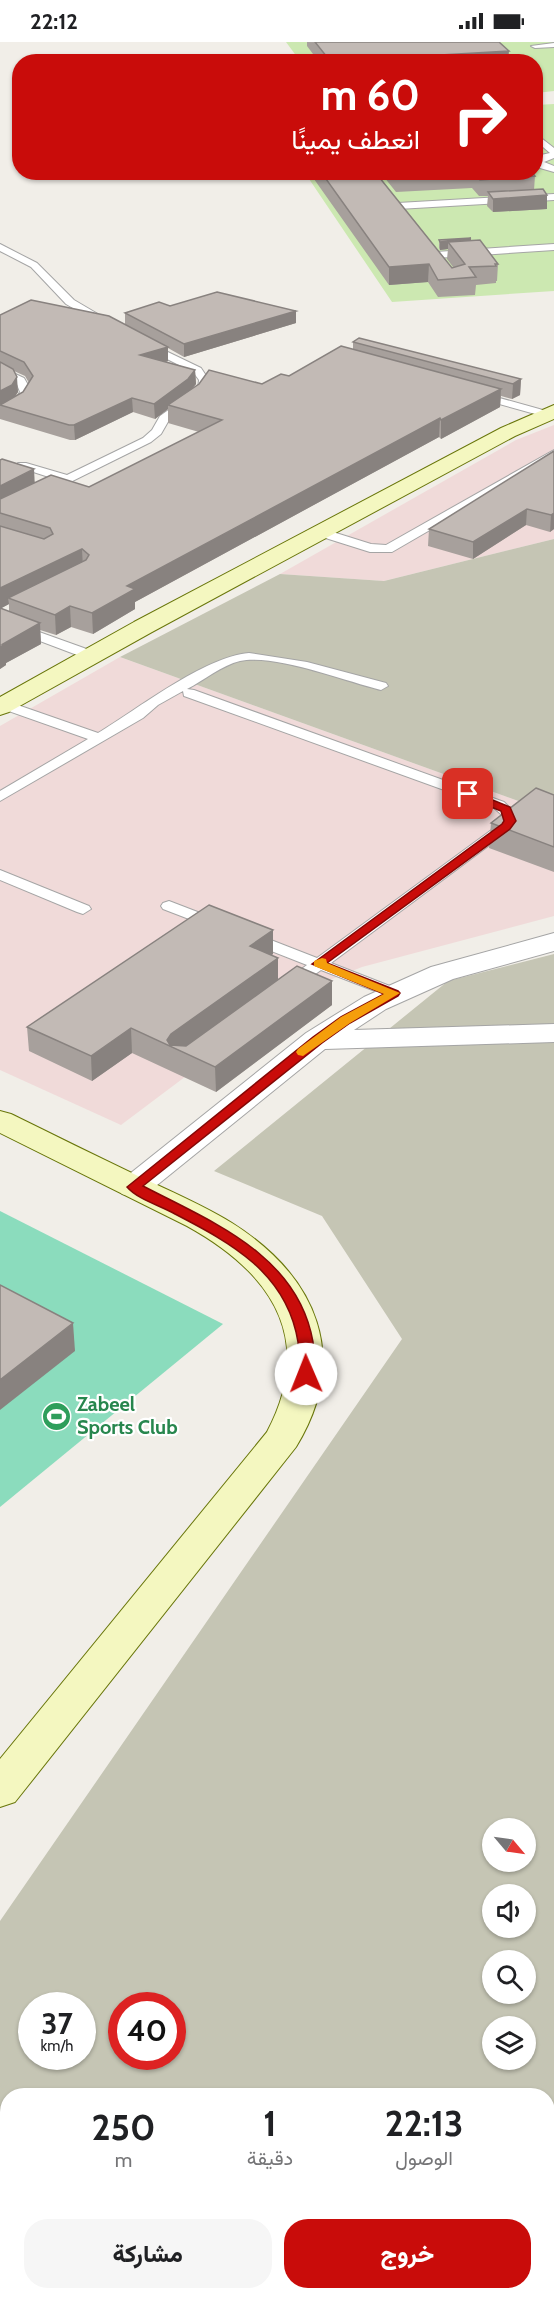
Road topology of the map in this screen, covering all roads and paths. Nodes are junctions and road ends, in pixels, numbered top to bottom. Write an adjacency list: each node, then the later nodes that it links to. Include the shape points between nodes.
1 (554, 45): 2 (lane)
2 (535, 46)
3 (543, 144): 4 (lane)
4 (554, 154)
5 (554, 197): 6 (lane)
6 (398, 206)
7 (0, 247): 10 (lane, via 34,265 70,302)
8 (554, 247): 9 (lane, via 433,251)
9 (443, 264)
10 (118, 330)
11 (138, 340): 19 (lane, via 196,370 204,380 202,390 164,418 157,432 147,440)
12 (0, 370): 14 (lane, via 20,380 26,392 19,404)
13 (461, 391): 15 (lane)
14 (0, 414)
15 (546, 418): 21 (street)
16 (554, 453): 17 (lane)
17 (548, 462): 21 (lane, via 388,549 370,548)
18 (22, 465): 19 (lane)
19 (68, 479): 20 (lane)
20 (0, 513)
21 (320, 532): 23 (street)
22 (0, 622): 23 (lane)
23 (90, 656): 27 (street)
24 (273, 659): 25 (lane); 26 (lane, via 243,662); 28 (lane, via 235,658 153,702)
25 (381, 686)
26 (189, 693): 28 (lane); 35 (lane, via 499,805 510,815 506,826)
27 (2, 706): 29 (lane)
28 (138, 715): 29 (lane)
29 (99, 738): 30 (lane)
30 (0, 797)
31 (0, 875): 33 (lane)
32 (169, 906): 35 (lane)
33 (84, 909)
34 (554, 942): 37 (street, via 478,961)
35 (318, 964): 36 (lane); 37 (lane)
36 (281, 991)
37 (394, 993): 39 (street)
38 (554, 1033): 39 (street)
39 (318, 1040): 41 (street)
40 (0, 1121): 41 (street)
41 (134, 1187): 42 (street, via 230,1236 281,1284 297,1312 305,1342 306,1374 299,1406 283,1438)
42 (0, 1790)

